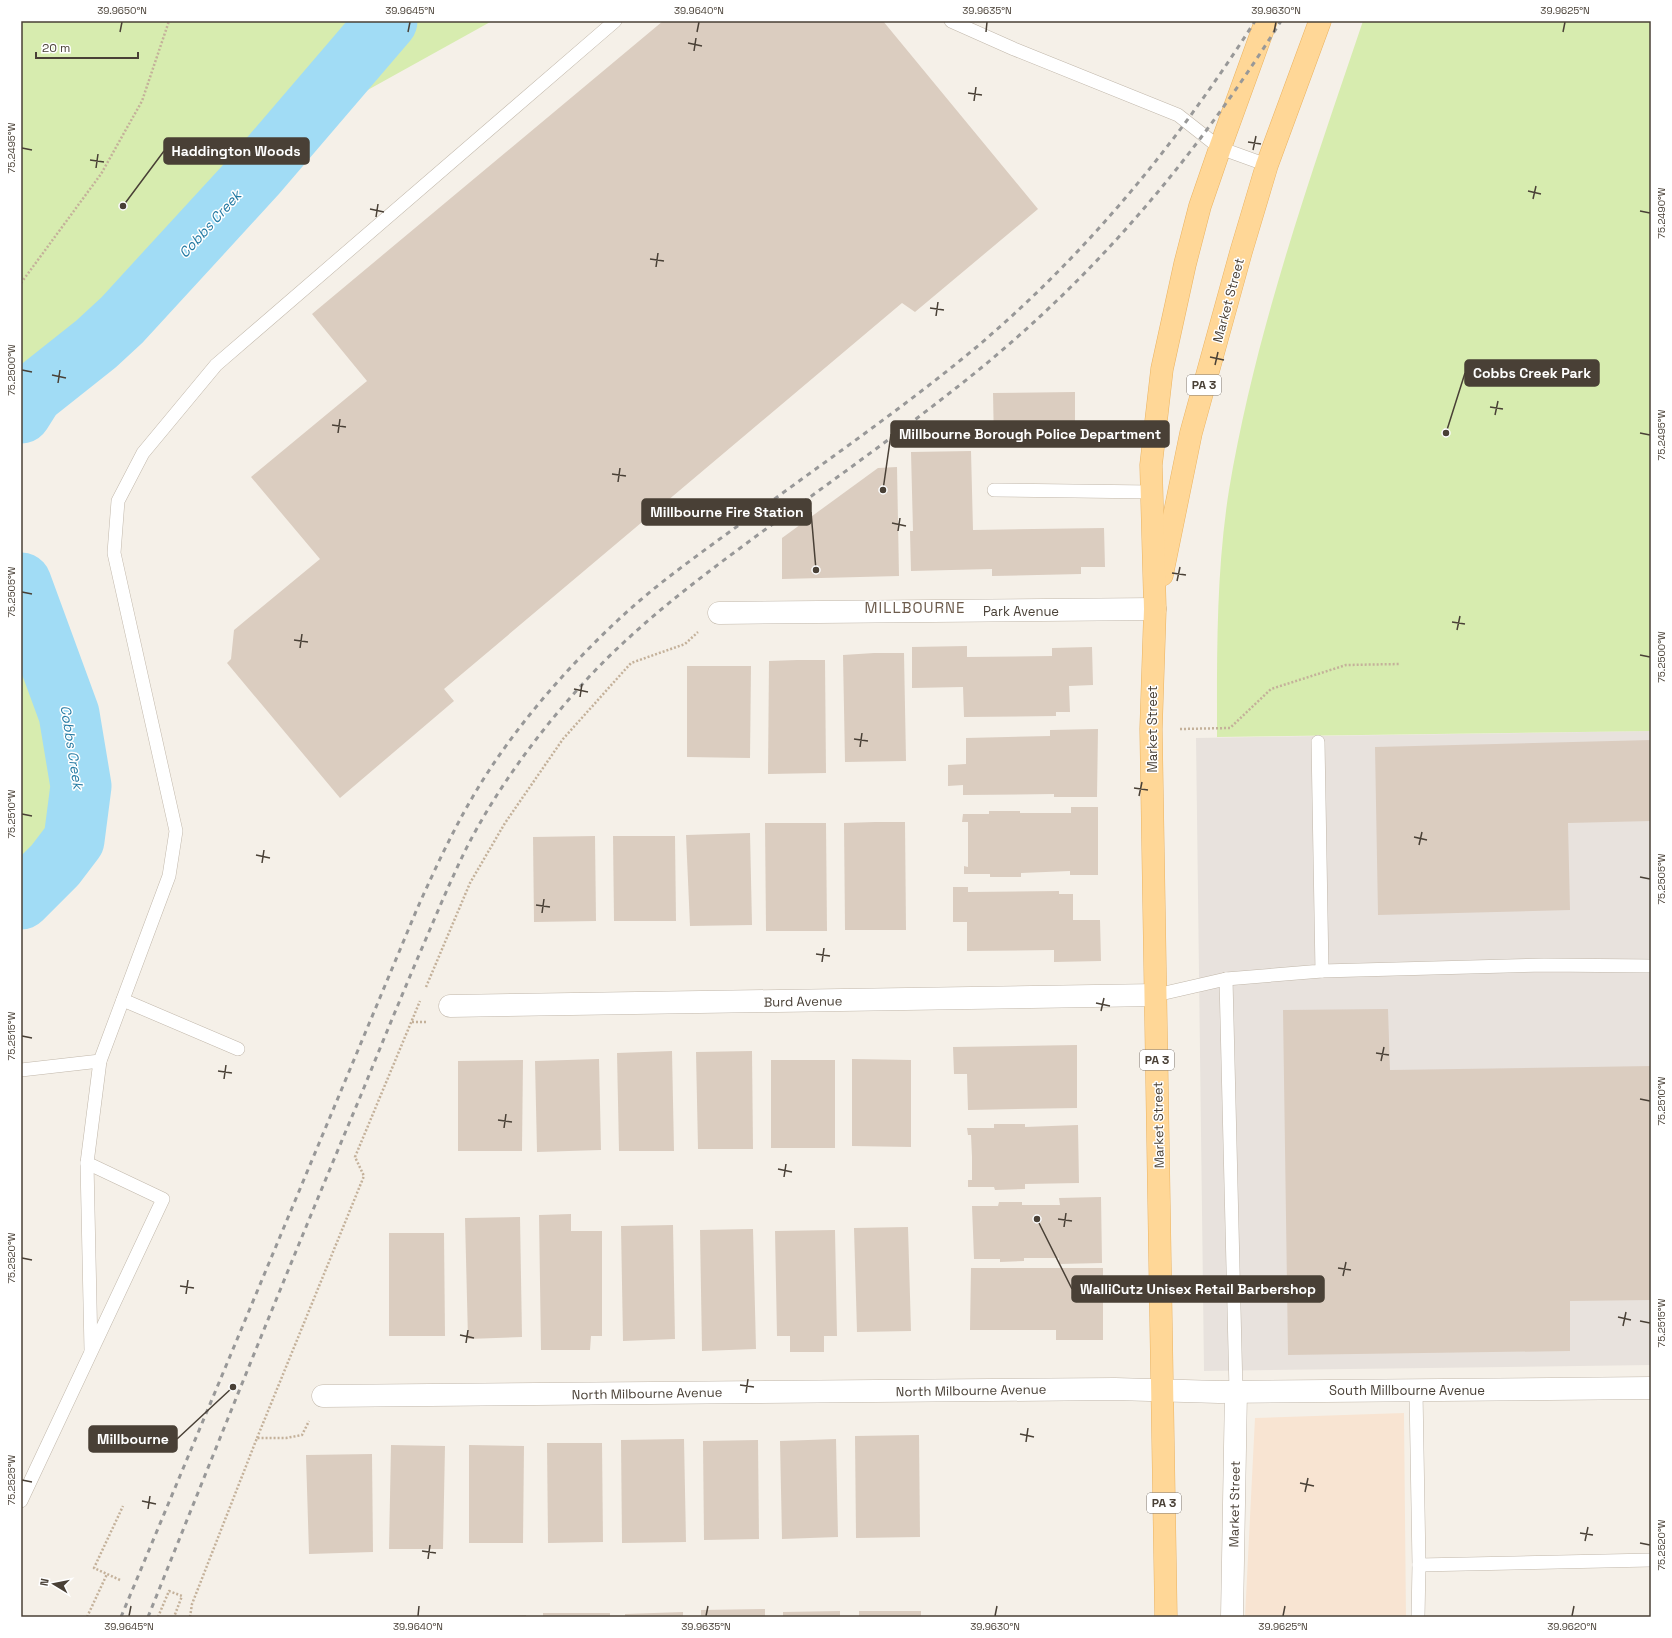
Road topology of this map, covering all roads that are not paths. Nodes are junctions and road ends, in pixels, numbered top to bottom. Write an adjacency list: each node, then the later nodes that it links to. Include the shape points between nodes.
1 (615, 21): 16 (lane, via 216,365 143,453 118,500 114,553 176,832 169,876)
2 (951, 21): 5 (lane, via 1178,115)
3 (1266, 21): 5 (main road, Market Street / PA 3)
4 (1320, 21): 6 (main road, Market Street / PA 3)
5 (1220, 148): 6 (lane); 8 (main road, Market Street / PA 3, via 1200,206 1162,369 1151,465)
6 (1268, 165): 9 (main road, Market Street / PA 3, via 1191,433)
7 (994, 490): 8 (lane)
8 (1152, 492): 9 (main road, Market Street / PA 3)
9 (1154, 609): 10 (street, Park Avenue); 15 (main road, Market Street / PA 3, via 1151,729)
10 (719, 613)
11 (1318, 742): 13 (lane)
12 (1651, 966): 13 (lane, via 1544,965)
13 (1322, 971): 14 (lane)
14 (1226, 979): 15 (lane); 25 (lane)
15 (1156, 995): 17 (street, Burd Avenue); 24 (main road, Market Street / PA 3)
16 (123, 1000): 18 (lane); 19 (lane)
17 (450, 1006)
18 (238, 1049)
19 (100, 1061): 20 (lane); 21 (lane)
20 (21, 1070)
21 (87, 1163): 22 (lane); 22 (lane, via 163,1200)
22 (91, 1352): 28 (lane)
23 (1651, 1388): 26 (street, South Millbourne Avenue)
24 (1162, 1390): 25 (street, South Millbourne Avenue); 27 (street, North Milbourne Avenue); 31 (main road, Market Street / PA 3)
25 (1236, 1391): 26 (street, South Millbourne Avenue); 32 (street, Market Street)
26 (1416, 1391): 30 (lane)
27 (323, 1396)
28 (21, 1501)
29 (1651, 1560): 30 (lane)
30 (1419, 1565): 33 (lane)
31 (1166, 1617)
32 (1232, 1617)
33 (1418, 1617)

